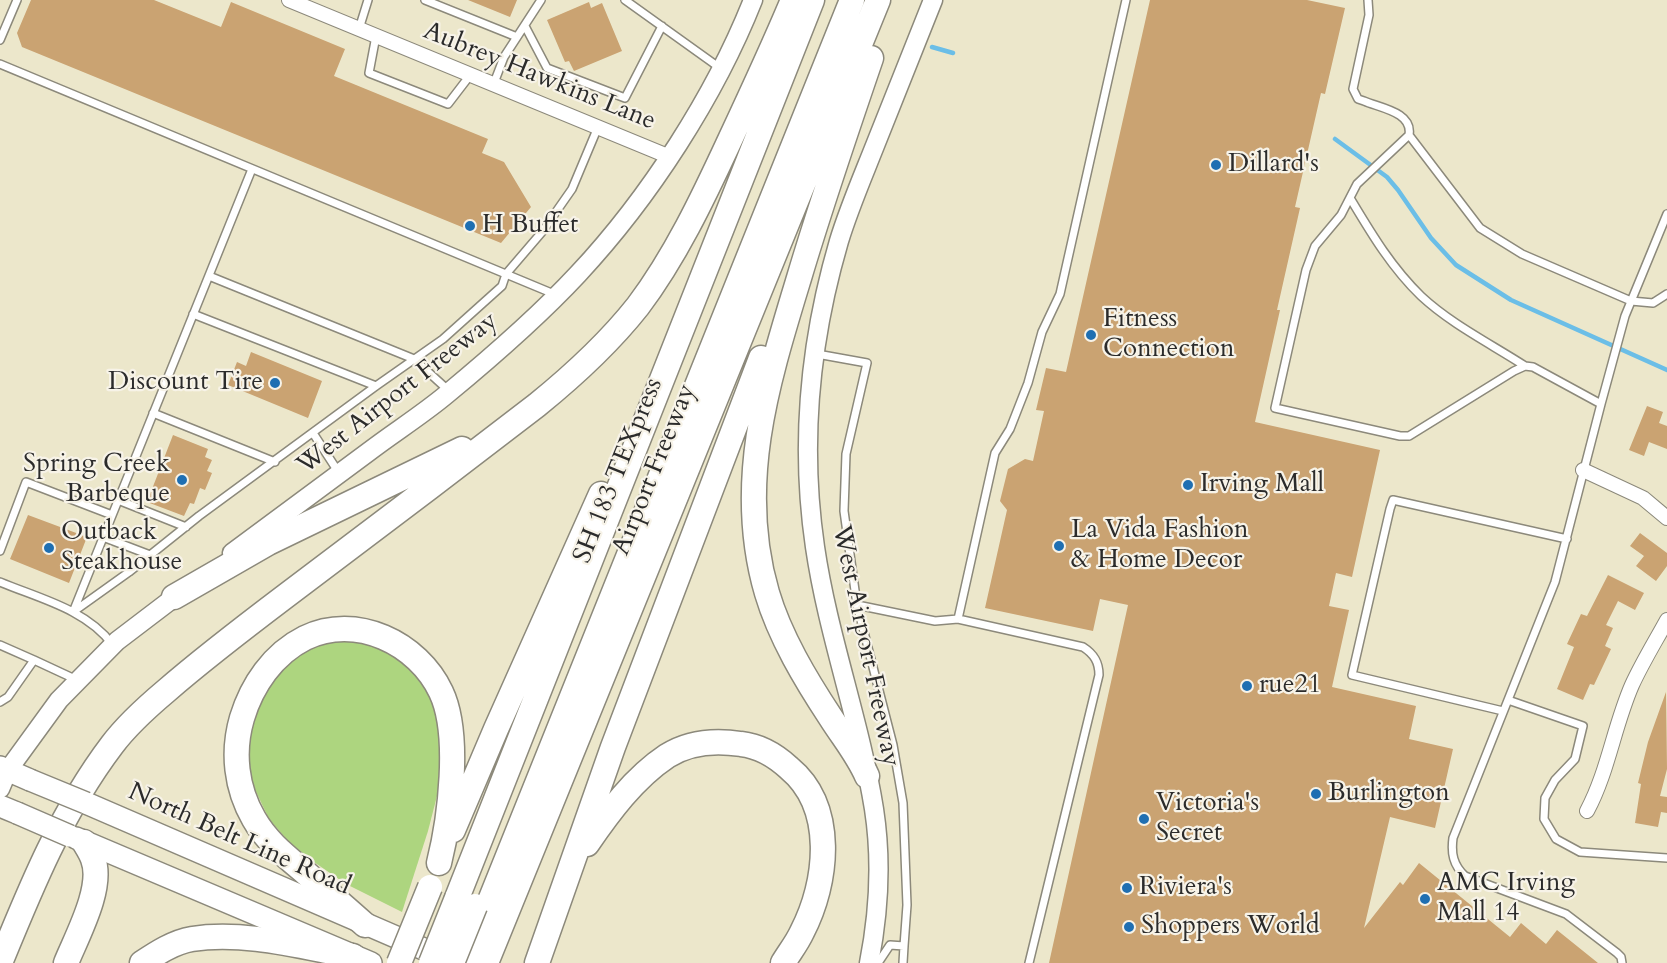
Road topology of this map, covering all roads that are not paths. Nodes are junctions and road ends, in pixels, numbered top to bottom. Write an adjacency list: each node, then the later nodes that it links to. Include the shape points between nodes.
1 (17, 0): 18 (lane)
2 (289, 0): 21 (street, Aubrey Hawkins Lane)
3 (368, 0): 21 (lane)
4 (424, 0): 23 (lane)
5 (542, 0): 19 (lane)
6 (625, 0): 20 (lane)
7 (753, 0): 26 (main road, West Airport Freeway)
8 (793, 0): 49 (highway, via 715,172 666,264 609,341)
9 (812, 0): 45 (highway, Airport Freeway)
10 (839, 0): 84 (highway, SH 183 TEXpress)
11 (852, 0): 84 (highway, SH 183 TEXpress)
12 (878, 0): 84 (highway, Airport Freeway, via 542,823)
13 (890, 0): 34 (highway)
14 (933, 0): 42 (main road, West Airport Freeway, via 847,215)
15 (1126, 0): 67 (lane, via 1060,294 1042,332 1010,429 995,453)
16 (1368, 0): 30 (lane, via 1369,15 1353,89 1358,99 1402,116)
17 (0, 17): 18 (lane)
18 (8, 21): 24 (lane)
19 (525, 26): 20 (lane, via 547,68 625,98); 23 (lane)
20 (662, 26): 26 (lane)
21 (359, 29): 22 (street, Aubrey Hawkins Lane)
22 (376, 36): 27 (street, Aubrey Hawkins Lane); 27 (lane, via 369,73 448,104)
23 (517, 38): 28 (lane)
24 (0, 40)
25 (0, 64): 32 (lane)
26 (722, 69): 31 (main road, West Airport Freeway)
27 (471, 74): 28 (street, Aubrey Hawkins Lane)
28 (494, 83): 29 (street, Aubrey Hawkins Lane)
29 (598, 127): 31 (street, Aubrey Hawkins Lane); 36 (lane, via 572,189)
30 (1409, 135): 33 (lane, via 1357,184); 40 (lane, via 1480,228 1522,254)
31 (670, 157): 39 (main road, West Airport Freeway, via 607,240)
32 (252, 168): 36 (lane); 37 (lane)
33 (1350, 198): 44 (lane, via 1384,255 1422,296); 44 (lane, via 1311,254 1275,408 1408,436)
34 (823, 199): 77 (highway, via 766,391 754,468 754,527 767,593 777,621); 83 (highway, via 617,736)
35 (1667, 214): 40 (lane)
36 (506, 274): 39 (lane); 43 (lane, via 502,286 443,339)
37 (208, 276): 41 (lane); 43 (lane)
38 (1667, 294): 40 (lane, via 1653,303)
39 (556, 295): 47 (main road, West Airport Freeway)
40 (1631, 301): 48 (lane)
41 (193, 314): 46 (lane); 50 (lane)
42 (814, 354): 65 (lane, via 867,363 844,475 845,526); 77 (main road, West Airport Freeway, via 809,442 815,545)
43 (414, 359): 46 (lane); 47 (lane)
44 (1525, 366): 48 (lane)
45 (665, 372): 82 (highway, via 623,445); 84 (highway, Airport Freeway)
46 (376, 386): 51 (lane)
47 (450, 392): 54 (main road, West Airport Freeway)
48 (1601, 404): 53 (lane)
49 (537, 405): 64 (highway, via 462,449 268,543); 88 (highway, via 245,626 188,672 113,743 52,842)
50 (153, 412): 52 (lane); 55 (lane)
51 (313, 433): 52 (lane); 54 (lane)
52 (275, 462): 58 (lane)
53 (1583, 470): 57 (street, via 1643,498); 60 (lane)
54 (339, 473): 64 (main road, West Airport Freeway)
55 (118, 500): 56 (lane); 58 (lane)
56 (111, 515): 59 (lane); 61 (lane, via 26,483)
57 (1667, 518)
58 (186, 527): 62 (lane)
59 (103, 537): 62 (lane); 66 (lane)
60 (1566, 539): 73 (lane, via 1555,582); 75 (lane, via 1393,500 1390,508 1352,675)
61 (0, 550)
62 (150, 555): 66 (lane)
63 (0, 582): 66 (lane)
64 (174, 597): 70 (main road, West Airport Freeway)
65 (857, 605): 67 (lane, via 935,621); 86 (lane, via 893,745 903,802 907,905)
66 (73, 612): 70 (lane, via 102,630)
67 (958, 619): 102 (lane, via 1083,647 1093,654 1099,667)
68 (1667, 620): 79 (street, via 1632,686 1609,748 1602,780)
69 (0, 645): 71 (lane)
70 (113, 645): 72 (main road, West Airport Freeway)
71 (34, 660): 72 (lane); 74 (lane, via 8,697)
72 (78, 681): 76 (main road, West Airport Freeway)
73 (1508, 700): 75 (lane); 81 (lane, via 1583,726 1575,759 1555,780 1545,798 1544,819 1556,839 1580,852)
74 (0, 702)
75 (1503, 711): 103 (lane, via 1453,838 1456,866 1469,879 1566,914 1617,952)
76 (2, 775): 85 (main road, North Belt Line Road, bridge, via 30,780 86,803)
77 (867, 776): 99 (main road, West Airport Freeway, via 874,809 879,881)
78 (8, 809): 80 (main road, bridge)
79 (1587, 811)
80 (77, 839): 87 (main road); 89 (highway, via 94,860 96,876 92,897)
81 (1667, 858)
82 (439, 863): 85 (highway, via 452,752 450,722 442,694 428,669 406,648 382,635 356,630 330,630 305,638 285,651 265,670 247,699 238,729 236,760 242,790 253,818 269,841); 91 (highway, bridge)
83 (570, 875): 97 (highway); 98 (highway, via 622,798 668,756 693,744 720,741 750,745 777,758 800,777 815,804 822,831 823,864 816,898)
84 (488, 911): 92 (highway, Airport Freeway, bridge); 93 (highway, SH 183 TEXpress, bridge); 94 (highway, SH 183 TEXpress); 95 (highway, Airport Freeway); 96 (highway)
85 (365, 925): 93 (main road, North Belt Line Road)
86 (904, 946): 100 (lane, via 890,945); 101 (lane)
87 (362, 959): 90 (highway, via 222,937 190,939)
88 (0, 963)
89 (66, 963)
90 (142, 963)
91 (399, 963)
92 (431, 963)
93 (454, 963)
94 (465, 963)
95 (486, 963)
96 (502, 963)
97 (537, 963)
98 (783, 963)
99 (869, 963)
100 (878, 963)
101 (903, 963)
102 (1029, 963)
103 (1622, 963)

